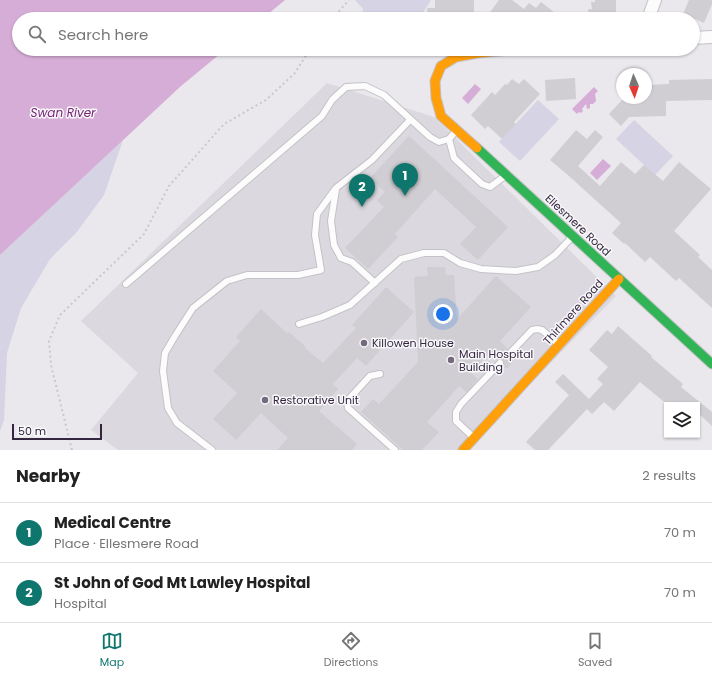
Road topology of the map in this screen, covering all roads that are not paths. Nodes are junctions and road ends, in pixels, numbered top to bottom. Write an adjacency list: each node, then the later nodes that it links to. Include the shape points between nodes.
1 (655, 0): 2 (street)
2 (651, 12)
3 (712, 37): 4 (street)
4 (700, 38)
5 (456, 56): 7 (street, Ellesmere Road, via 442,66 435,81 441,116)
6 (410, 120): 8 (lane, via 439,142); 10 (lane, via 372,160); 14 (lane, via 384,95 365,86 346,87 332,100 322,116)
7 (457, 130): 8 (lane); 9 (street, Ellesmere Road)
8 (449, 139): 9 (lane, via 454,158 482,184 490,187)
9 (507, 176): 11 (street, Ellesmere Road)
10 (336, 188): 13 (lane, via 331,221 334,245 341,258 352,262); 22 (lane, via 317,214 315,235 321,270 298,275 247,275 227,281 193,308 165,353 163,371 168,408 177,423)
11 (573, 236): 12 (street, Ellesmere Road); 13 (lane, via 555,255 538,267 516,271 481,269 444,253 424,253 401,259)
12 (619, 279): 16 (street, Thirlmere Road); 19 (street, Ellesmere Road)
13 (375, 283): 15 (lane, via 350,305)
14 (126, 284)
15 (299, 324)
16 (559, 345): 17 (lane, via 542,330 537,329 532,330); 21 (street, Thirlmere Road)
17 (511, 352)
18 (500, 363): 21 (lane, via 456,412 456,421)
19 (712, 364)
20 (380, 374): 23 (lane, via 370,376 347,400 348,408)
21 (474, 438): 24 (street, Thirlmere Road)
22 (212, 450)
23 (395, 450)
24 (463, 450)

